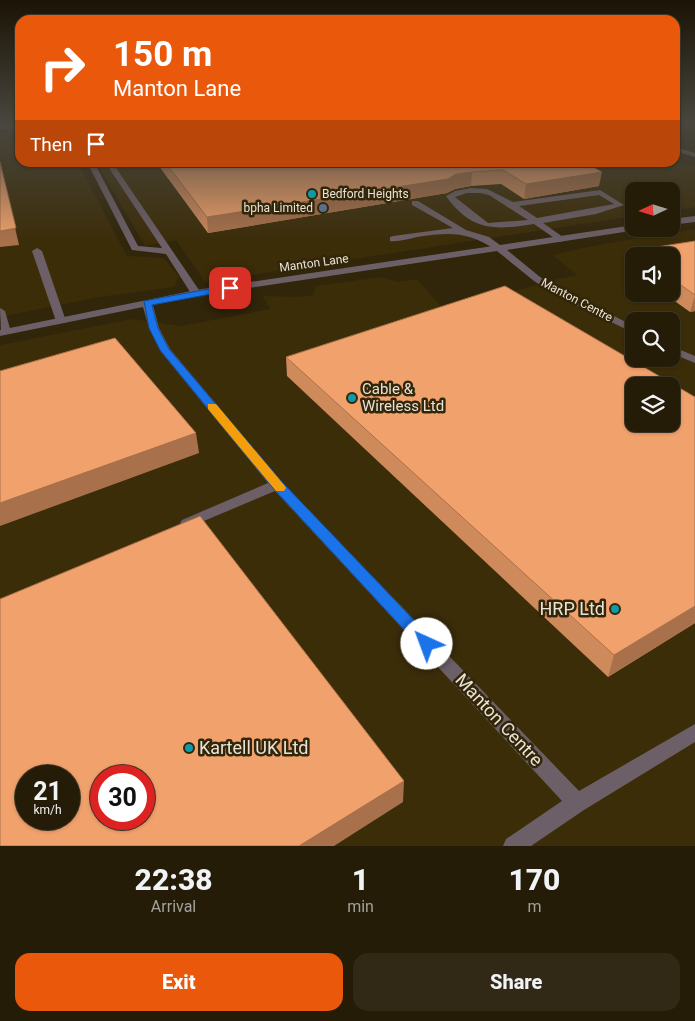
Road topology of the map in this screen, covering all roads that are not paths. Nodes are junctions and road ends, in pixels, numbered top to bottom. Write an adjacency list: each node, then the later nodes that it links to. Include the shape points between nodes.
1 (93, 167): 14 (street, via 135,248)
2 (111, 167): 14 (street)
3 (415, 203): 9 (street, Manton Centre)
4 (509, 205): 6 (street); 6 (street, via 484,191 450,196 485,224); 6 (street, via 600,192 620,205)
5 (695, 219): 7 (street)
6 (534, 221): 11 (street)
7 (680, 221)
8 (625, 229): 11 (street, Manton Lane)
9 (462, 230): 10 (street); 12 (street, Manton Centre, via 476,233)
10 (394, 239)
11 (560, 239): 12 (street, Manton Lane)
12 (499, 248): 15 (street, Manton Lane); 19 (street, Manton Centre, via 561,294)
13 (37, 251): 18 (street)
14 (169, 252): 15 (street)
15 (196, 293): 16 (street, Manton Lane)
16 (147, 303): 18 (street, Manton Lane); 23 (street, Manton Centre, via 165,350)
17 (0, 312): 20 (street)
18 (61, 321): 20 (street, Manton Lane)
19 (625, 326)
20 (3, 333)
21 (680, 352): 22 (street)
22 (695, 360)
23 (277, 485): 24 (street); 26 (street, Manton Centre)
24 (170, 531)
25 (695, 732): 26 (street)
26 (577, 803): 27 (street)
27 (513, 846)

